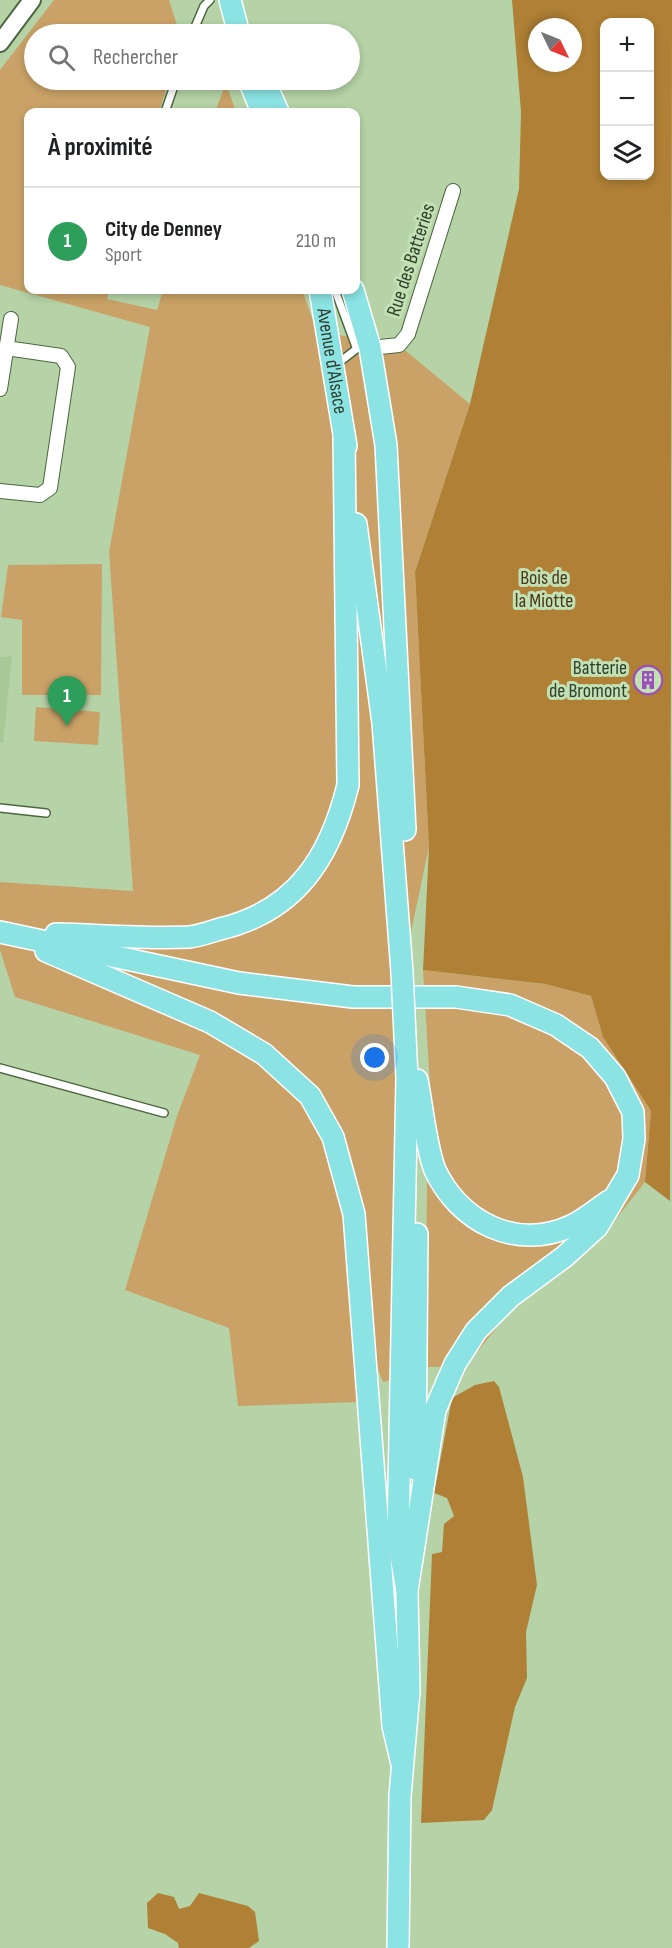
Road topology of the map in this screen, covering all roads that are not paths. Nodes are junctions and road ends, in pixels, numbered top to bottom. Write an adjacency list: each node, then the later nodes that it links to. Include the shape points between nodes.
1 (32, 0): 6 (street)
2 (210, 0): 4 (lane)
3 (230, 0): 5 (main road)
4 (196, 24)
5 (237, 24)
6 (0, 43)
7 (173, 90): 10 (lane)
8 (253, 90): 11 (main road)
9 (268, 90): 12 (main road)
10 (166, 108)
11 (260, 108)
12 (276, 108)
13 (453, 191): 18 (street, Rue des Batteries, via 408,334 399,345)
14 (321, 294): 20 (main road, Avenue d'Alsace)
15 (337, 294): 18 (lane)
16 (354, 294): 18 (main road, Avenue d'Alsace)
17 (11, 319): 19 (street)
18 (363, 347): 20 (lane); 27 (main road, Avenue d'Alsace, via 386,445)
19 (6, 348): 21 (street); 23 (street, via 61,356 68,367 50,488 40,495)
20 (333, 368): 22 (main road, Avenue d'Alsace)
21 (0, 389)
22 (344, 434): 26 (main road, via 348,785 339,822 318,863 288,897 246,923 190,937); 27 (main road, via 383,723)
23 (0, 490)
24 (0, 808): 25 (lane)
25 (46, 813)
26 (2, 932): 32 (main road, via 239,983 353,997 456,997 510,1005 556,1025 590,1048 615,1077 633,1112 634,1139 628,1175); 35 (main road, via 210,1022 264,1054 310,1096 333,1137 354,1215 393,1726)
27 (406, 972): 28 (main road, bridge)
28 (409, 1014): 30 (main road); 34 (main road, via 398,1538)
29 (0, 1068): 31 (lane)
30 (417, 1080): 32 (main road, via 434,1167 447,1192 470,1216 499,1232 528,1237 571,1227); 33 (main road)
31 (164, 1113)
32 (616, 1197): 33 (main road, via 597,1227 511,1296 476,1331 455,1364 435,1410)
33 (414, 1542): 34 (main road)
34 (407, 1591): 35 (main road, via 408,1691)
35 (402, 1764): 36 (main road)
36 (398, 1948)

